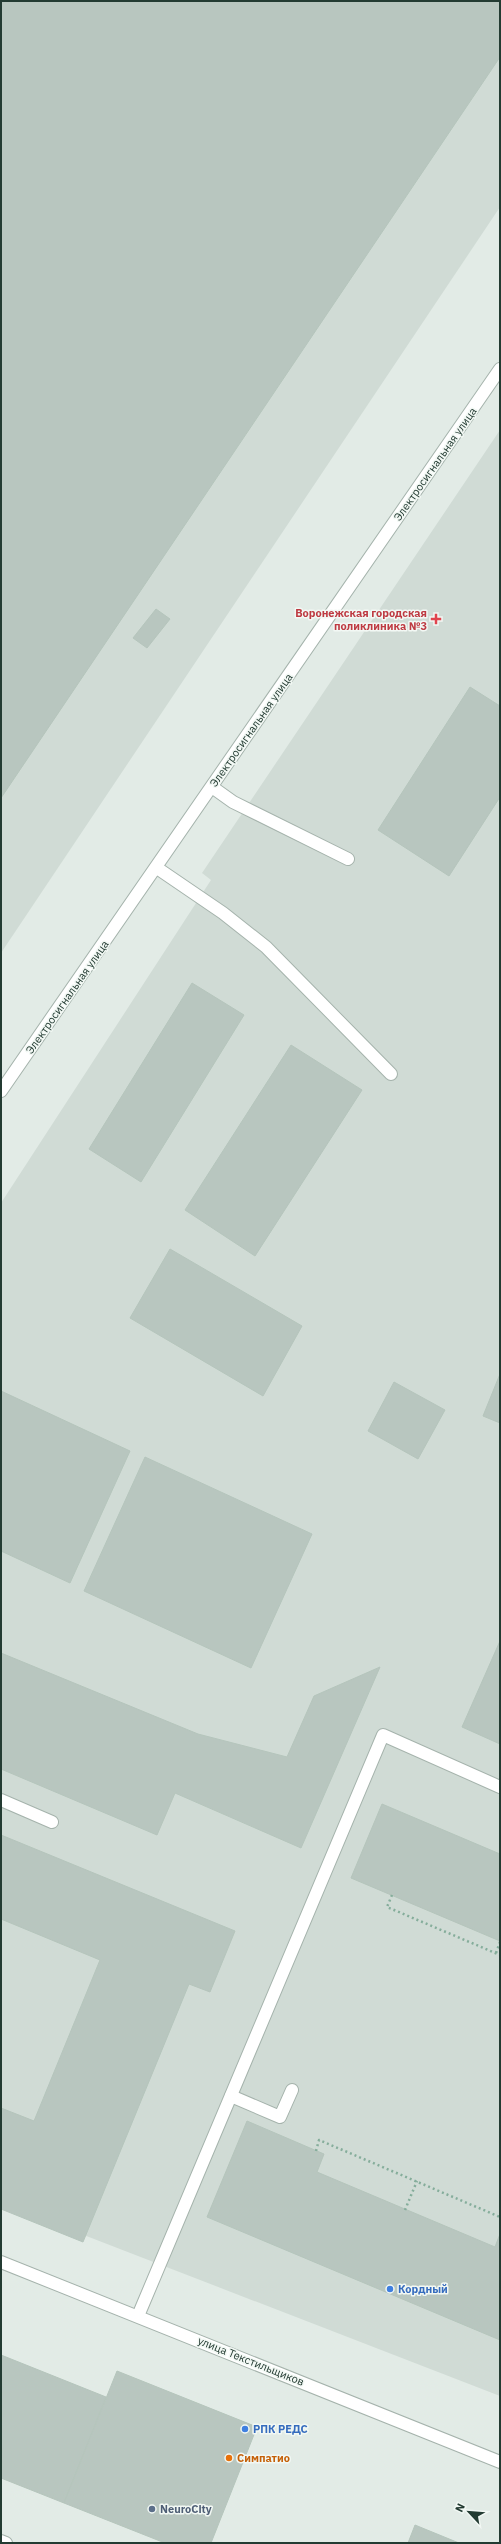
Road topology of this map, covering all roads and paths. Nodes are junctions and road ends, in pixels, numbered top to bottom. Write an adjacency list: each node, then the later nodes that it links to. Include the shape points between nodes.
1 (500, 369): 2 (street, Электросигнальная улица)
2 (212, 787): 3 (street, via 234,802); 4 (street, Электросигнальная улица)
3 (348, 859)
4 (156, 868): 5 (street, via 223,913 266,947); 6 (street, Электросигнальная улица)
5 (391, 1074)
6 (1, 1091)
7 (500, 1787): 15 (street, via 383,1735)
8 (1, 1800): 9 (street)
9 (52, 1822)
10 (392, 1895): 12 (path, via 388,1907)
11 (500, 1942): 12 (path)
12 (496, 1953): 13 (path)
13 (500, 1955)
14 (292, 2090): 15 (street, via 280,2117)
15 (231, 2096): 21 (street)
16 (316, 2151): 17 (path, via 318,2140)
17 (416, 2181): 18 (path); 19 (path)
18 (405, 2210)
19 (500, 2217)
20 (1, 2262): 21 (street, улица Текстильщиков)
21 (138, 2316): 22 (street, улица Текстильщиков)
22 (500, 2462)
23 (1, 2541): 24 (street)
24 (6, 2543)

